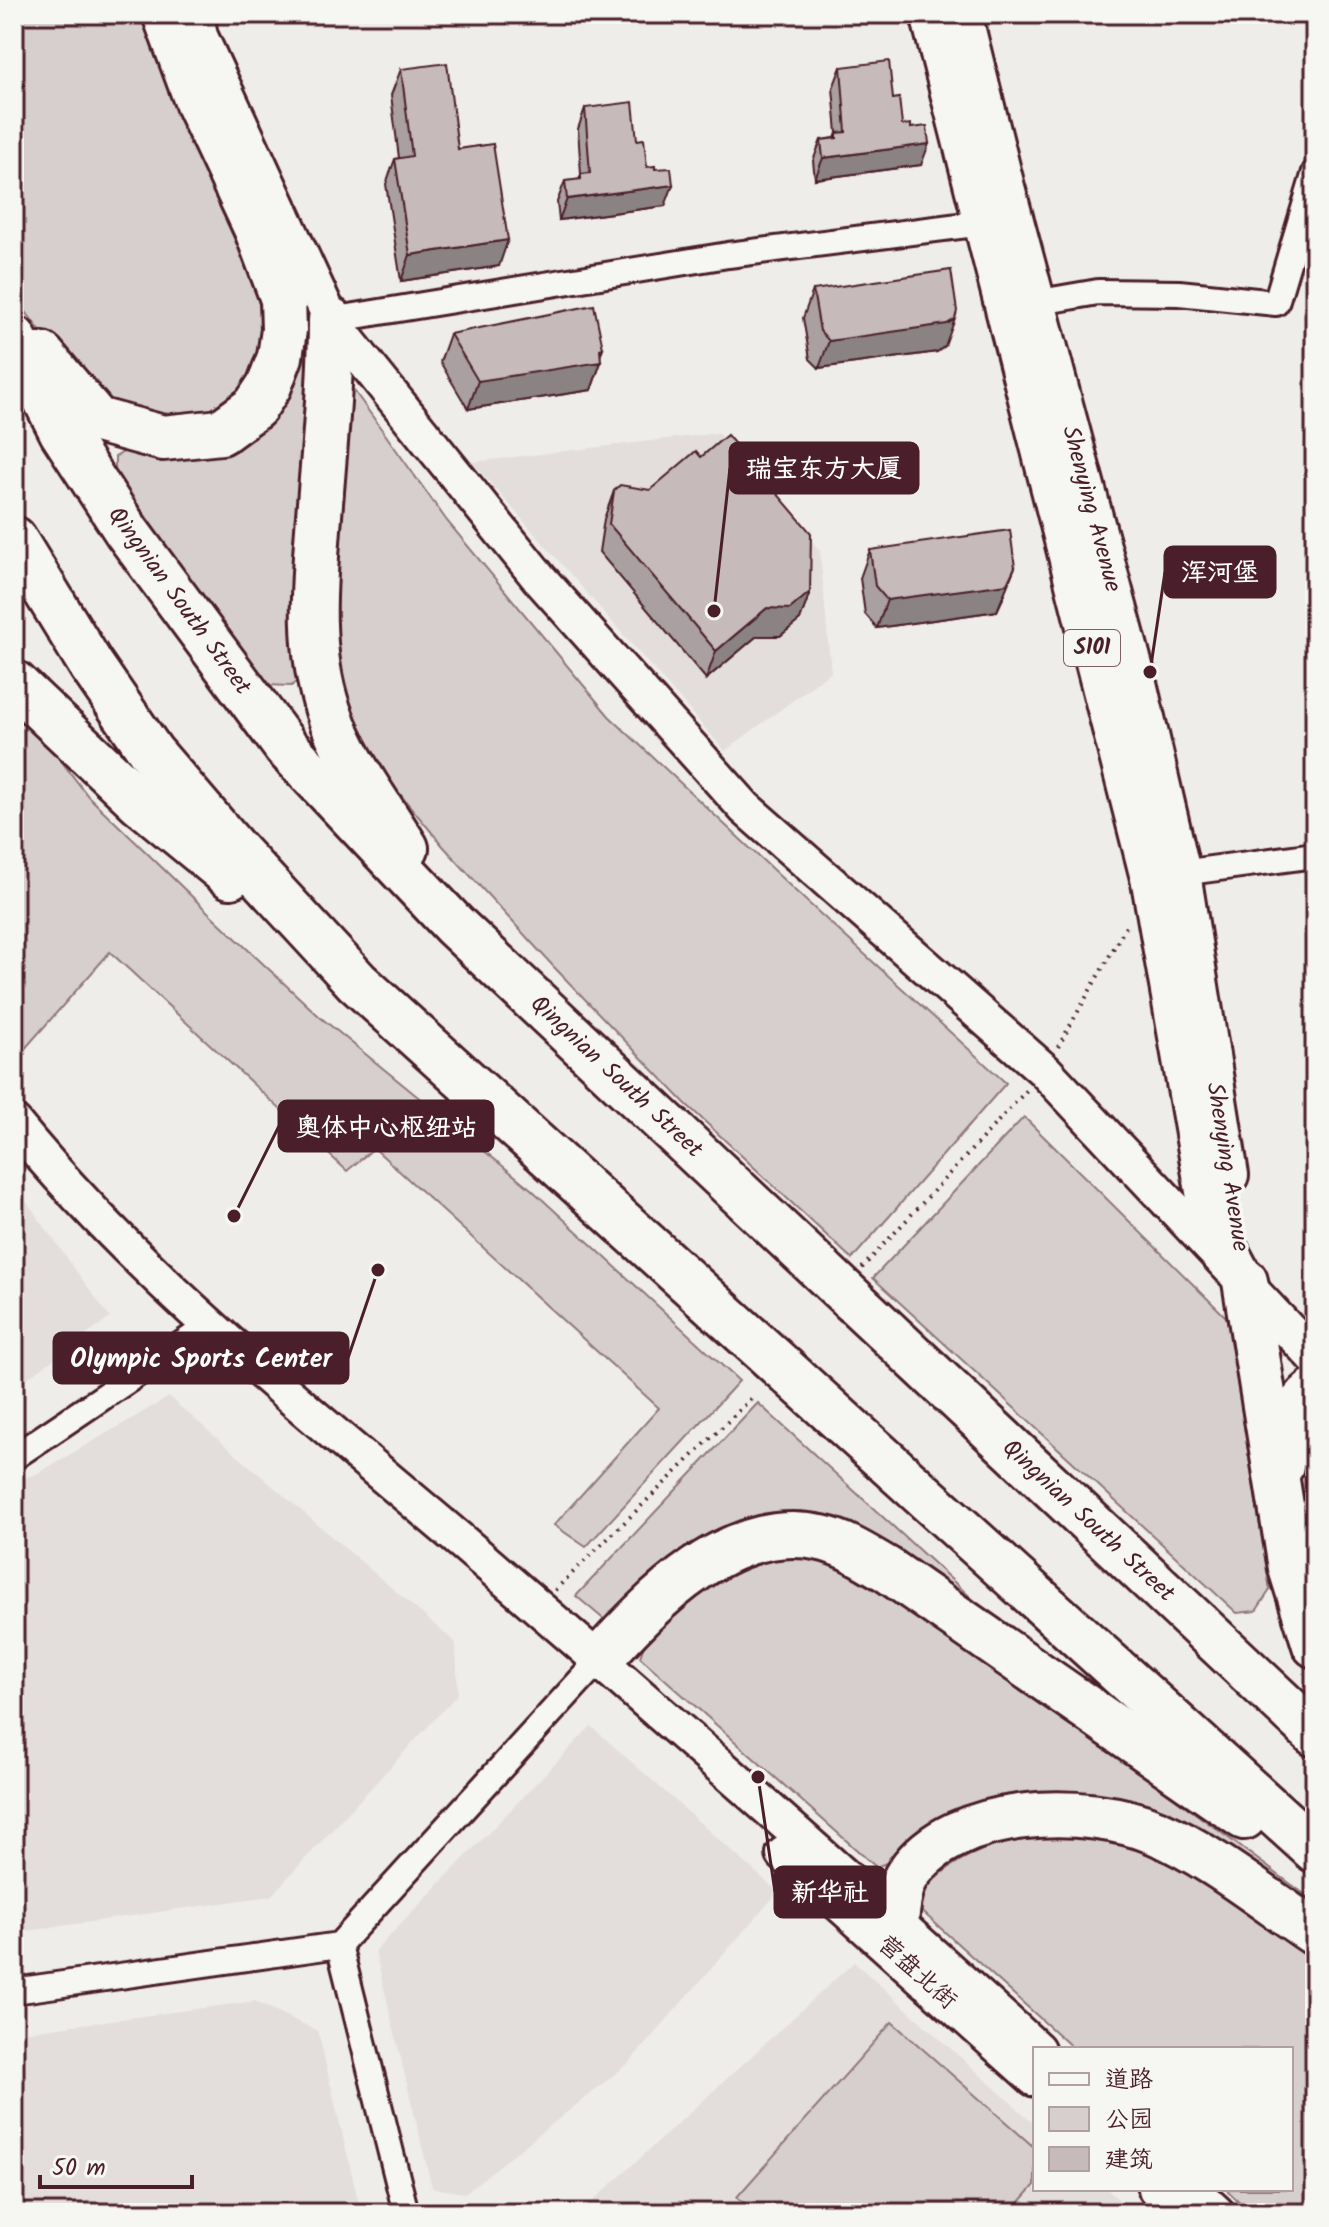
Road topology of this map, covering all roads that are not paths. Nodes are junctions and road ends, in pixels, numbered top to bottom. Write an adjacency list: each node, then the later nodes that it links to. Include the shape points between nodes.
1 (165, 14): 8 (highway, via 283,299 280,357 269,386 255,407 221,432 163,438 97,420)
2 (196, 14): 9 (street, via 200,36)
3 (930, 14): 6 (main road, Shenying Avenue / S101)
4 (962, 14): 7 (main road, Shenying Avenue / S101)
5 (1315, 172): 7 (street, via 1276,303 1098,292)
6 (983, 223): 7 (main road, Shenying Avenue / S101); 9 (street, via 728,255)
7 (1021, 306): 14 (main road, Shenying Avenue / S101)
8 (14, 319)
9 (331, 320): 15 (highway, via 316,547 317,667 343,746); 18 (street, via 539,578 745,808 1045,1071)
10 (14, 338): 15 (highway, Qingnian South Street, via 62,432 217,656 286,747)
11 (14, 539): 16 (highway, via 151,752)
12 (14, 683): 16 (highway, via 140,802)
13 (1315, 855): 14 (street)
14 (1166, 878): 18 (main road, Shenying Avenue / S101, via 1206,1197)
15 (454, 925): 27 (highway, Qingnian South Street)
16 (357, 982): 28 (highway)
17 (14, 1123): 19 (street, via 100,1221)
18 (1245, 1281): 20 (street); 21 (street); 24 (highway)
19 (210, 1325): 23 (street); 26 (street, via 538,1607)
20 (1315, 1334)
21 (1315, 1358)
22 (1315, 1390): 24 (highway, via 1292,1416)
23 (14, 1457)
24 (1276, 1488): 25 (highway, via 1291,1568)
25 (1315, 1645)
26 (591, 1668): 29 (highway, via 669,1588 723,1554 799,1534 825,1539 888,1570); 30 (street, 营盘北街); 32 (street); 35 (street, 营盘北街)
27 (1315, 1734)
28 (1315, 1850)
29 (1315, 1866)
30 (896, 1921): 31 (highway, via 907,1875 943,1843 984,1824 1058,1815 1116,1820 1157,1832); 34 (street, 营盘北街)
31 (1315, 1933)
32 (339, 1945): 33 (street); 38 (street)
33 (14, 1991)
34 (1035, 2047)
35 (1033, 2077)
36 (1158, 2191): 39 (street)
37 (1193, 2191): 40 (street)
38 (406, 2213)
39 (1183, 2213)
40 (1217, 2213)

